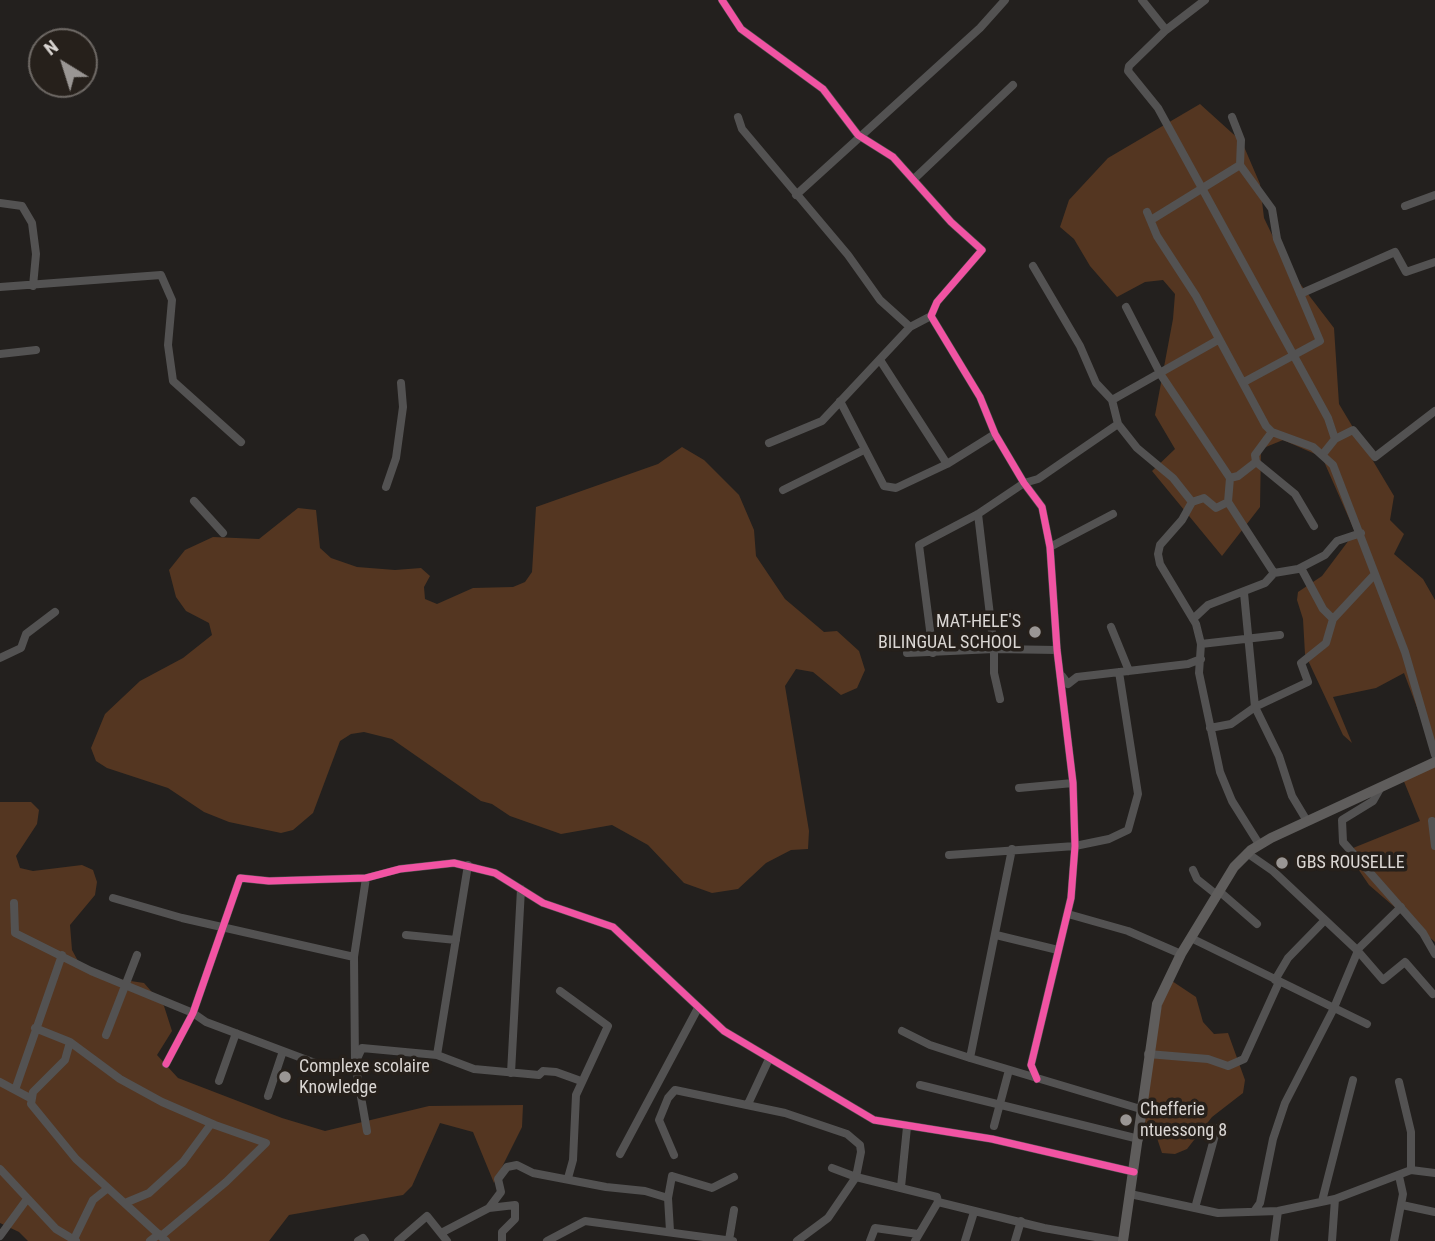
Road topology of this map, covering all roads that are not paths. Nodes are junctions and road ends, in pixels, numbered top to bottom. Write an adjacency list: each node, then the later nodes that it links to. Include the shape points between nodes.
1 (722, 0): 9 (street, via 741,29 823,89)
2 (1005, 0): 9 (street, via 980,28)
3 (1142, 0): 5 (street)
4 (1205, 0): 5 (street)
5 (1166, 30): 12 (street, via 1128,71 1158,108)
6 (1013, 85): 11 (street)
7 (738, 117): 13 (street, via 742,129)
8 (1232, 117): 10 (street, via 1241,140)
9 (858, 135): 11 (street, via 893,157); 13 (street)
10 (1240, 165): 12 (street); 21 (street, via 1272,209 1277,239)
11 (914, 179): 23 (street, via 982,250)
12 (1202, 189): 25 (street, via 1149,216); 27 (street)
13 (796, 195): 24 (street, via 880,300)
14 (1435, 195): 16 (street)
15 (0, 203): 19 (street, via 22,206 32,223 36,254)
16 (1405, 206)
17 (1435, 262): 21 (street, via 1406,272 1395,251)
18 (1033, 266): 33 (street, via 1096,383)
19 (33, 286): 20 (street); 40 (street, via 161,275 172,300 168,345 173,382)
20 (0, 287)
21 (1300, 294): 27 (street, via 1320,341)
22 (1126, 307): 30 (street)
23 (930, 316): 24 (street); 38 (street, via 980,397)
24 (910, 327): 29 (street)
25 (1218, 340): 30 (street); 31 (street)
26 (36, 351): 28 (street)
27 (1294, 353): 31 (street); 39 (street)
28 (0, 354)
29 (880, 359): 34 (street); 45 (street)
30 (1160, 375): 33 (street); 46 (street)
31 (1244, 382): 37 (street)
32 (401, 383): 48 (street, via 403,407 396,458)
33 (1112, 400): 36 (street)
34 (840, 401): 41 (street, via 822,422); 42 (street)
35 (1435, 411): 39 (street, via 1375,457 1353,430)
36 (1118, 424): 47 (street, via 1038,479); 51 (street)
37 (1272, 432): 43 (street); 44 (street, via 1255,455)
38 (995, 434): 45 (street); 47 (street)
39 (1335, 439): 43 (street)
40 (241, 442)
41 (769, 443)
42 (864, 450): 45 (street, via 884,486 896,488); 49 (street)
43 (1323, 454): 57 (street, via 1333,465)
44 (1256, 462): 46 (street); 55 (street, via 1295,494)
45 (947, 464)
46 (1230, 478): 52 (street)
47 (1024, 483): 53 (street); 58 (street, via 1042,507)
48 (386, 488)
49 (783, 490)
50 (194, 501): 56 (street)
51 (1192, 502): 52 (street, via 1204,498 1216,508); 64 (street, via 1158,554)
52 (1228, 502): 60 (street)
53 (978, 514): 70 (street); 73 (street, via 919,545)
54 (1112, 514): 58 (street)
55 (1314, 526)
56 (223, 533)
57 (1361, 533): 59 (street, via 1337,541 1325,555); 61 (street)
58 (1050, 547): 71 (street)
59 (1301, 568): 60 (street); 65 (street)
60 (1274, 573): 62 (street)
61 (1374, 575): 65 (street); 84 (street, via 1405,652)
62 (1244, 593): 64 (street, via 1208,605); 68 (street)
63 (55, 612): 74 (street, via 26,634 21,648)
64 (1193, 619): 69 (street)
65 (1333, 620): 82 (street, via 1326,643 1301,663 1308,682)
66 (1111, 627): 77 (street)
67 (1280, 635): 68 (street)
68 (1247, 637): 69 (street); 82 (street)
69 (1201, 645): 75 (street)
70 (994, 649): 71 (street); 73 (street); 81 (street)
71 (1056, 650): 80 (street)
72 (907, 653): 73 (street)
73 (933, 653)
74 (0, 658)
75 (1201, 659): 76 (street); 79 (street)
76 (1188, 664): 77 (street); 79 (street)
77 (1129, 671): 78 (street)
78 (1119, 672): 80 (street, via 1077,677 1068,684); 92 (street, via 1138,794 1128,830)
79 (1199, 673): 83 (street)
80 (1062, 676): 86 (street)
81 (1000, 699)
82 (1255, 707): 83 (street, via 1231,724); 89 (street)
83 (1210, 728): 91 (street, via 1228,792)
84 (1435, 755)
85 (1435, 762): 88 (street)
86 (1073, 783): 87 (street); 92 (street)
87 (1019, 788)
88 (1381, 788): 89 (street); 104 (street, via 1373,801 1342,820 1343,842)
89 (1307, 821): 91 (street)
90 (1432, 821): 93 (street)
91 (1259, 844): 95 (street)
92 (1075, 846): 94 (street); 105 (street)
93 (1435, 846)
94 (1012, 849): 96 (street); 110 (street)
95 (1247, 853): 101 (street); 106 (street)
96 (949, 855)
97 (468, 865): 99 (street, via 400,869); 100 (street, via 495,873); 112 (street)
98 (1193, 870): 101 (street, via 1197,879)
99 (366, 878): 108 (street, via 240,878); 119 (street)
100 (521, 889): 124 (street, via 554,908 613,927); 141 (street)
101 (1218, 893): 107 (street); 111 (street)
102 (113, 898): 108 (street)
103 (14, 903): 117 (street, via 15,933)
104 (1401, 908): 114 (street); 116 (street)
105 (1068, 914): 113 (street); 115 (street, via 1128,931)
106 (1325, 920): 114 (street); 120 (street, via 1288,958)
107 (1257, 924)
108 (223, 928): 119 (street); 126 (street)
109 (406, 935): 112 (street)
110 (996, 935): 113 (street); 136 (street)
111 (1191, 938): 115 (street); 120 (street)
112 (456, 940): 135 (street)
113 (1058, 950): 142 (street, via 1031,1065)
114 (1357, 951): 123 (street, via 1383,980 1405,962); 125 (street)
115 (1181, 954): 134 (street, via 1157,1004)
116 (1435, 954)
117 (62, 955): 121 (street); 128 (street)
118 (138, 955): 121 (street)
119 (354, 957): 138 (street)
120 (1277, 981): 125 (street); 134 (street, via 1244,1059 1228,1066 1208,1059)
121 (124, 985): 126 (street); 131 (street)
122 (560, 991): 146 (street, via 608,1026)
123 (1433, 993)
124 (698, 1008): 137 (street, via 724,1031); 143 (street)
125 (1334, 1010): 127 (street); 187 (street, via 1285,1103)
126 (193, 1013): 130 (street); 139 (street)
127 (1367, 1024)
128 (35, 1028): 132 (street); 150 (street)
129 (902, 1031): 136 (street)
130 (236, 1033): 133 (street); 145 (street)
131 (106, 1035)
132 (70, 1042): 153 (street, via 65,1060); 157 (street, via 120,1079)
133 (283, 1051): 138 (street, via 323,1066); 152 (street)
134 (1148, 1054): 156 (street)
135 (437, 1055): 138 (street, via 362,1048); 141 (street, via 474,1069)
136 (970, 1058): 140 (street)
137 (769, 1059): 154 (street); 159 (street, via 874,1120)
138 (355, 1063): 161 (street)
139 (166, 1064)
140 (1009, 1070): 142 (street); 155 (street)
141 (510, 1073): 146 (street, via 539,1076 543,1071 556,1072)
142 (1037, 1079): 156 (street)
143 (659, 1080): 151 (street); 163 (street)
144 (1353, 1080): 180 (street)
145 (219, 1081)
146 (581, 1081): 173 (street, via 573,1113 573,1160)
147 (0, 1082): 150 (street)
148 (1399, 1082): 167 (street, via 1411,1132)
149 (920, 1085): 155 (street)
150 (15, 1090): 153 (street)
151 (676, 1090): 154 (street); 164 (street, via 659,1120)
152 (268, 1096)
153 (30, 1098): 175 (street, via 36,1113 59,1140)
154 (748, 1104): 171 (street, via 847,1134 860,1145)
155 (998, 1104): 158 (street); 162 (street)
156 (1144, 1110): 162 (street)
157 (211, 1124): 182 (street, via 183,1163 149,1193); 195 (street, via 266,1143)
158 (993, 1126)
159 (907, 1127): 168 (street, via 992,1139); 174 (street)
160 (1217, 1128): 185 (street)
161 (367, 1131)
162 (1139, 1139): 168 (street)
163 (620, 1154)
164 (674, 1155)
165 (832, 1168): 171 (street)
166 (0, 1170): 178 (street)
167 (1411, 1170): 169 (street); 172 (street)
168 (1134, 1172): 176 (street)
169 (1435, 1173)
170 (734, 1177): 177 (street, via 712,1188 672,1176)
171 (856, 1177): 174 (street); 207 (street, via 828,1218)
172 (1399, 1177): 179 (street); 183 (street)
173 (568, 1178): 177 (street); 184 (street, via 533,1173 517,1165 507,1167 498,1179 501,1192)
174 (901, 1186): 181 (street, via 937,1197)
175 (108, 1188): 182 (street); 198 (street, via 93,1200)
176 (1130, 1194): 185 (street); 212 (street)
177 (668, 1198): 192 (street)
178 (27, 1199): 194 (street); 198 (street)
179 (1335, 1199): 180 (street); 214 (street)
180 (1322, 1201): 188 (street)
181 (938, 1202): 189 (street); 196 (street)
182 (125, 1203): 195 (street)
183 (1402, 1205): 190 (street); 215 (street)
184 (489, 1208): 193 (street); 204 (street, via 515,1205 515,1219 502,1232)
185 (1195, 1208): 187 (street, via 1218,1213)
186 (734, 1210): 206 (street)
187 (1255, 1210): 188 (street)
188 (1278, 1211): 213 (street)
189 (974, 1212): 191 (street); 209 (street)
190 (1435, 1212)
191 (1021, 1222): 210 (street); 211 (street)
192 (670, 1231): 197 (street); 205 (street, via 585,1221)
193 (441, 1233): 202 (street, via 427,1216); 203 (street)
194 (1, 1237)
195 (162, 1237): 199 (street)
196 (917, 1238): 208 (street, via 875,1228)
197 (703, 1239): 206 (street)
198 (74, 1241)
199 (150, 1241)
200 (358, 1241): 201 (street)
201 (365, 1241)
202 (398, 1241)
203 (447, 1241)
204 (502, 1241)
205 (547, 1241)
206 (731, 1241)
207 (797, 1241)
208 (870, 1241)
209 (965, 1241)
210 (1015, 1241)
211 (1118, 1241)
212 (1123, 1241)
213 (1274, 1241)
214 (1332, 1241)
215 (1394, 1241)

